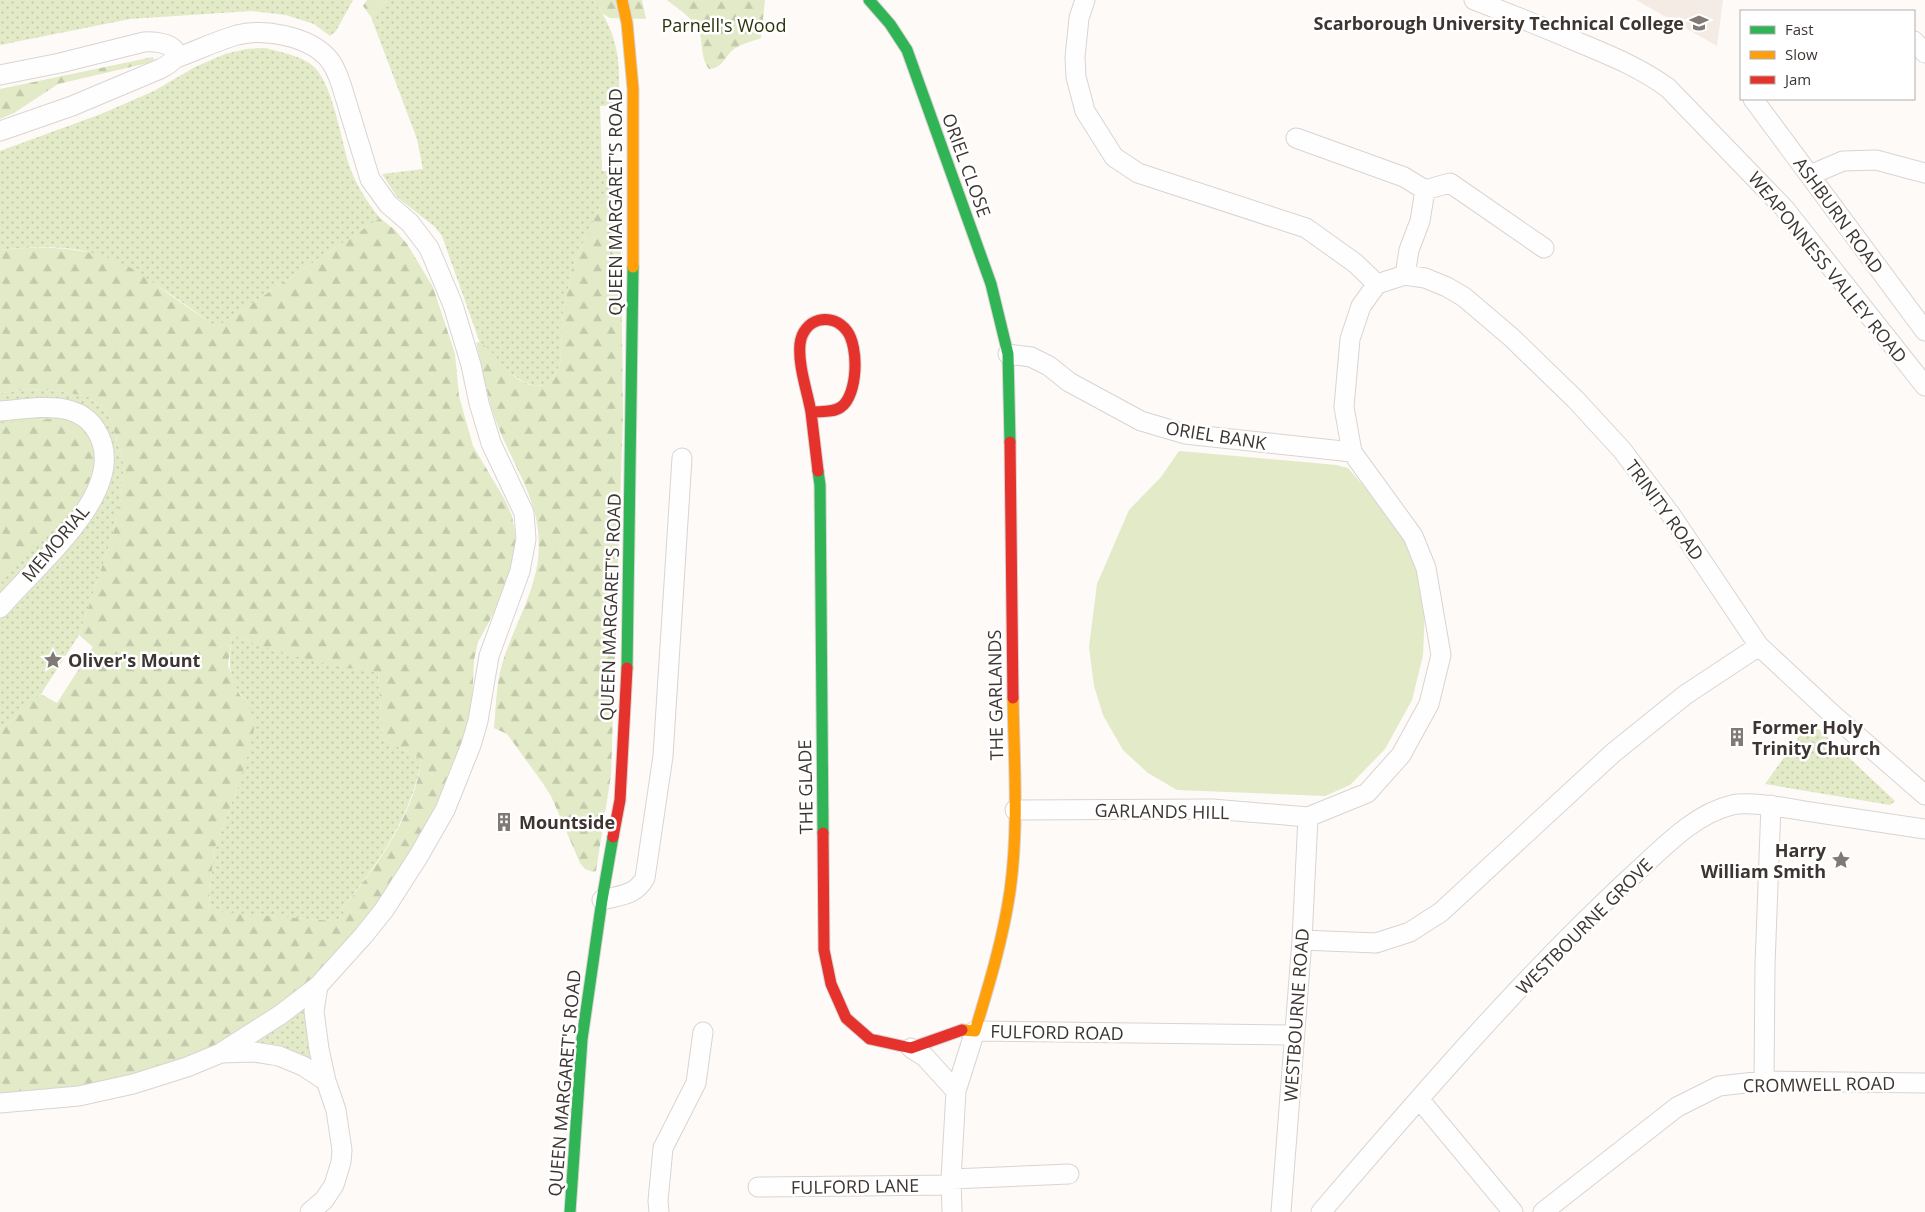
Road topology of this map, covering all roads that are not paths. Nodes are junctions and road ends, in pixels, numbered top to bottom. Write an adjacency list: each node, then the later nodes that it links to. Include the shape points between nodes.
1 (622, 0): 32 (street, QUEEN MARGARET'S ROAD, via 633,89 628,650 620,800)
2 (869, 0): 19 (street, ORIEL CLOSE, via 907,50 991,284)
3 (1085, 0): 17 (street, via 1076,36 1076,78 1085,111 1114,157 1138,173 1306,228 1355,263)
4 (1474, 0): 20 (street, WEAPONNESS VALLEY ROAD, via 1631,64 1668,88 1784,208)
5 (1915, 42): 6 (street)
6 (1925, 53)
7 (176, 58): 8 (street, via 174,48 154,41); 10 (street, via 136,80); 34 (street, via 238,35 258,33 294,38 327,57 341,84 370,179 388,204 410,223 430,248 453,305 491,443 524,513 526,538 520,571 489,656 472,745 445,810 384,910)
8 (6, 74)
9 (1754, 100): 13 (street, ASHBURN ROAD)
10 (0, 131)
11 (1296, 138): 14 (street, via 1404,177)
12 (1925, 173): 13 (street, via 1876,160 1843,161)
13 (1810, 175): 18 (street, ASHBURN ROAD)
14 (1425, 190): 15 (street, via 1450,183); 16 (street)
15 (1544, 248)
16 (1405, 275): 17 (street, TRINITY ROAD); 26 (street, TRINITY ROAD, via 1425,278 1464,297 1576,400 1622,450 1660,500)
17 (1377, 284): 23 (street, via 1361,306 1350,339 1344,407)
18 (1925, 331)
19 (1008, 354): 23 (street, ORIEL BANK, via 1031,357 1141,421 1185,434); 29 (street, THE GARLANDS)
20 (1925, 386)
21 (0, 411): 25 (street, MEMORIAL, via 56,407 84,416 99,434 105,462 100,484 82,515)
22 (812, 412): 22 (street, THE GLADE, via 800,341 804,328 812,321 829,319 840,323 850,334 853,392 840,409); 38 (street, THE GLADE, via 820,485 824,950 831,984 846,1018 870,1039)
23 (1352, 452): 30 (street, via 1413,536 1426,568 1441,655 1429,704 1401,755 1367,793)
24 (682, 458): 32 (street, via 663,756 645,878 634,892)
25 (0, 608)
26 (1759, 646): 27 (street, TRINITY ROAD); 33 (street, via 1685,695 1613,753 1441,912 1410,932 1376,943)
27 (1925, 795)
28 (1771, 806): 31 (street, WESTBOURNE GROVE); 41 (street); 44 (street, WESTBOURNE GROVE, via 1732,804 1698,819 1664,847 1548,960)
29 (1015, 810): 30 (street, GARLANDS HILL, via 1212,809); 35 (street, THE GARLANDS, via 1007,913)
30 (1308, 818): 33 (street, WESTBOURNE ROAD)
31 (1925, 830)
32 (602, 900): 50 (street, QUEEN MARGARET'S ROAD, via 582,1039)
33 (1302, 940): 37 (street, WESTBOURNE ROAD)
34 (318, 986): 39 (street); 40 (street, via 314,1010)
35 (975, 1030): 37 (street, FULFORD ROAD); 38 (street, THE GLADE, via 962,1030); 43 (street, FULFORD ROAD)
36 (703, 1032): 51 (street, via 696,1083 663,1148)
37 (1294, 1035): 53 (street, WESTBOURNE ROAD)
38 (911, 1048): 43 (street, via 925,1057)
39 (221, 1053): 40 (street, via 254,1052 279,1056); 45 (street, via 124,1086 79,1096)
40 (326, 1081): 49 (street, via 341,1134 341,1162 334,1185)
41 (1764, 1081): 42 (street, CROMWELL ROAD); 56 (street, CROMWELL ROAD, via 1719,1086 1677,1107)
42 (1925, 1083)
43 (956, 1091): 47 (street, FULFORD ROAD)
44 (1419, 1099): 54 (street, WESTBOURNE GROVE); 55 (street)
45 (0, 1104)
46 (1069, 1174): 47 (street, FULFORD LANE)
47 (951, 1182): 48 (street, FULFORD LANE); 52 (street, FULFORD ROAD)
48 (758, 1187)
49 (310, 1212)
50 (570, 1212)
51 (659, 1212)
52 (952, 1212)
53 (1281, 1212)
54 (1321, 1212)
55 (1513, 1212)
56 (1543, 1212)

